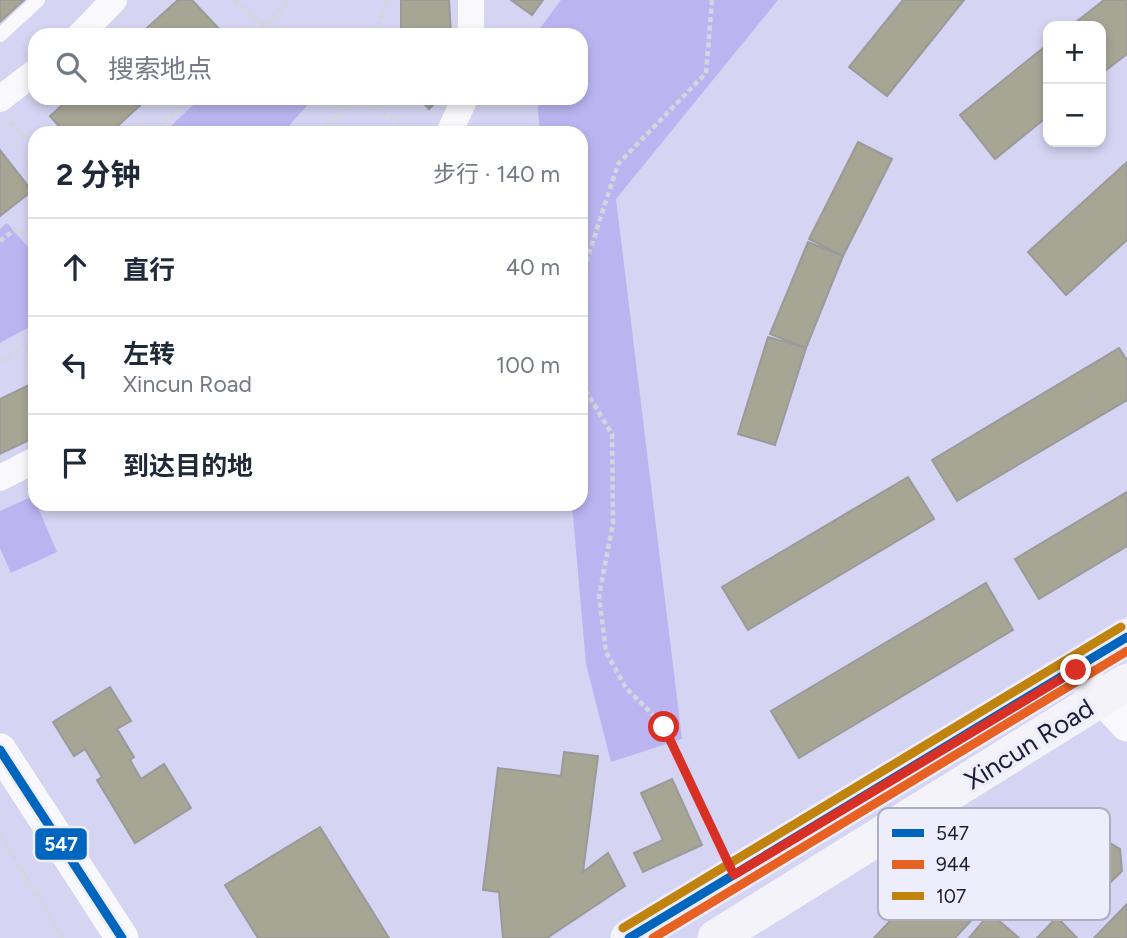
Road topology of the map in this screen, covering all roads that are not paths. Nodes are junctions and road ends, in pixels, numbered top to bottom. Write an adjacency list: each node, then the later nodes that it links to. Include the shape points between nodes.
1 (38, 0): 6 (lane)
2 (114, 0): 4 (street)
3 (471, 0): 5 (street)
4 (87, 28)
5 (471, 28)
6 (0, 34)
7 (28, 77): 8 (street)
8 (0, 99)
9 (462, 105): 10 (street)
10 (452, 126)
11 (28, 464): 12 (street)
12 (0, 478)
13 (1127, 637): 14 (main road, Xincun Road)
14 (1076, 670): 15 (street); 21 (main road, Xincun Road)
15 (1114, 690): 16 (street); 18 (main road, Xincun Road)
16 (1127, 725)
17 (0, 750): 20 (street)
18 (925, 808)
19 (878, 837): 22 (main road, Xincun Road)
20 (122, 938)
21 (629, 938)
22 (716, 938)

